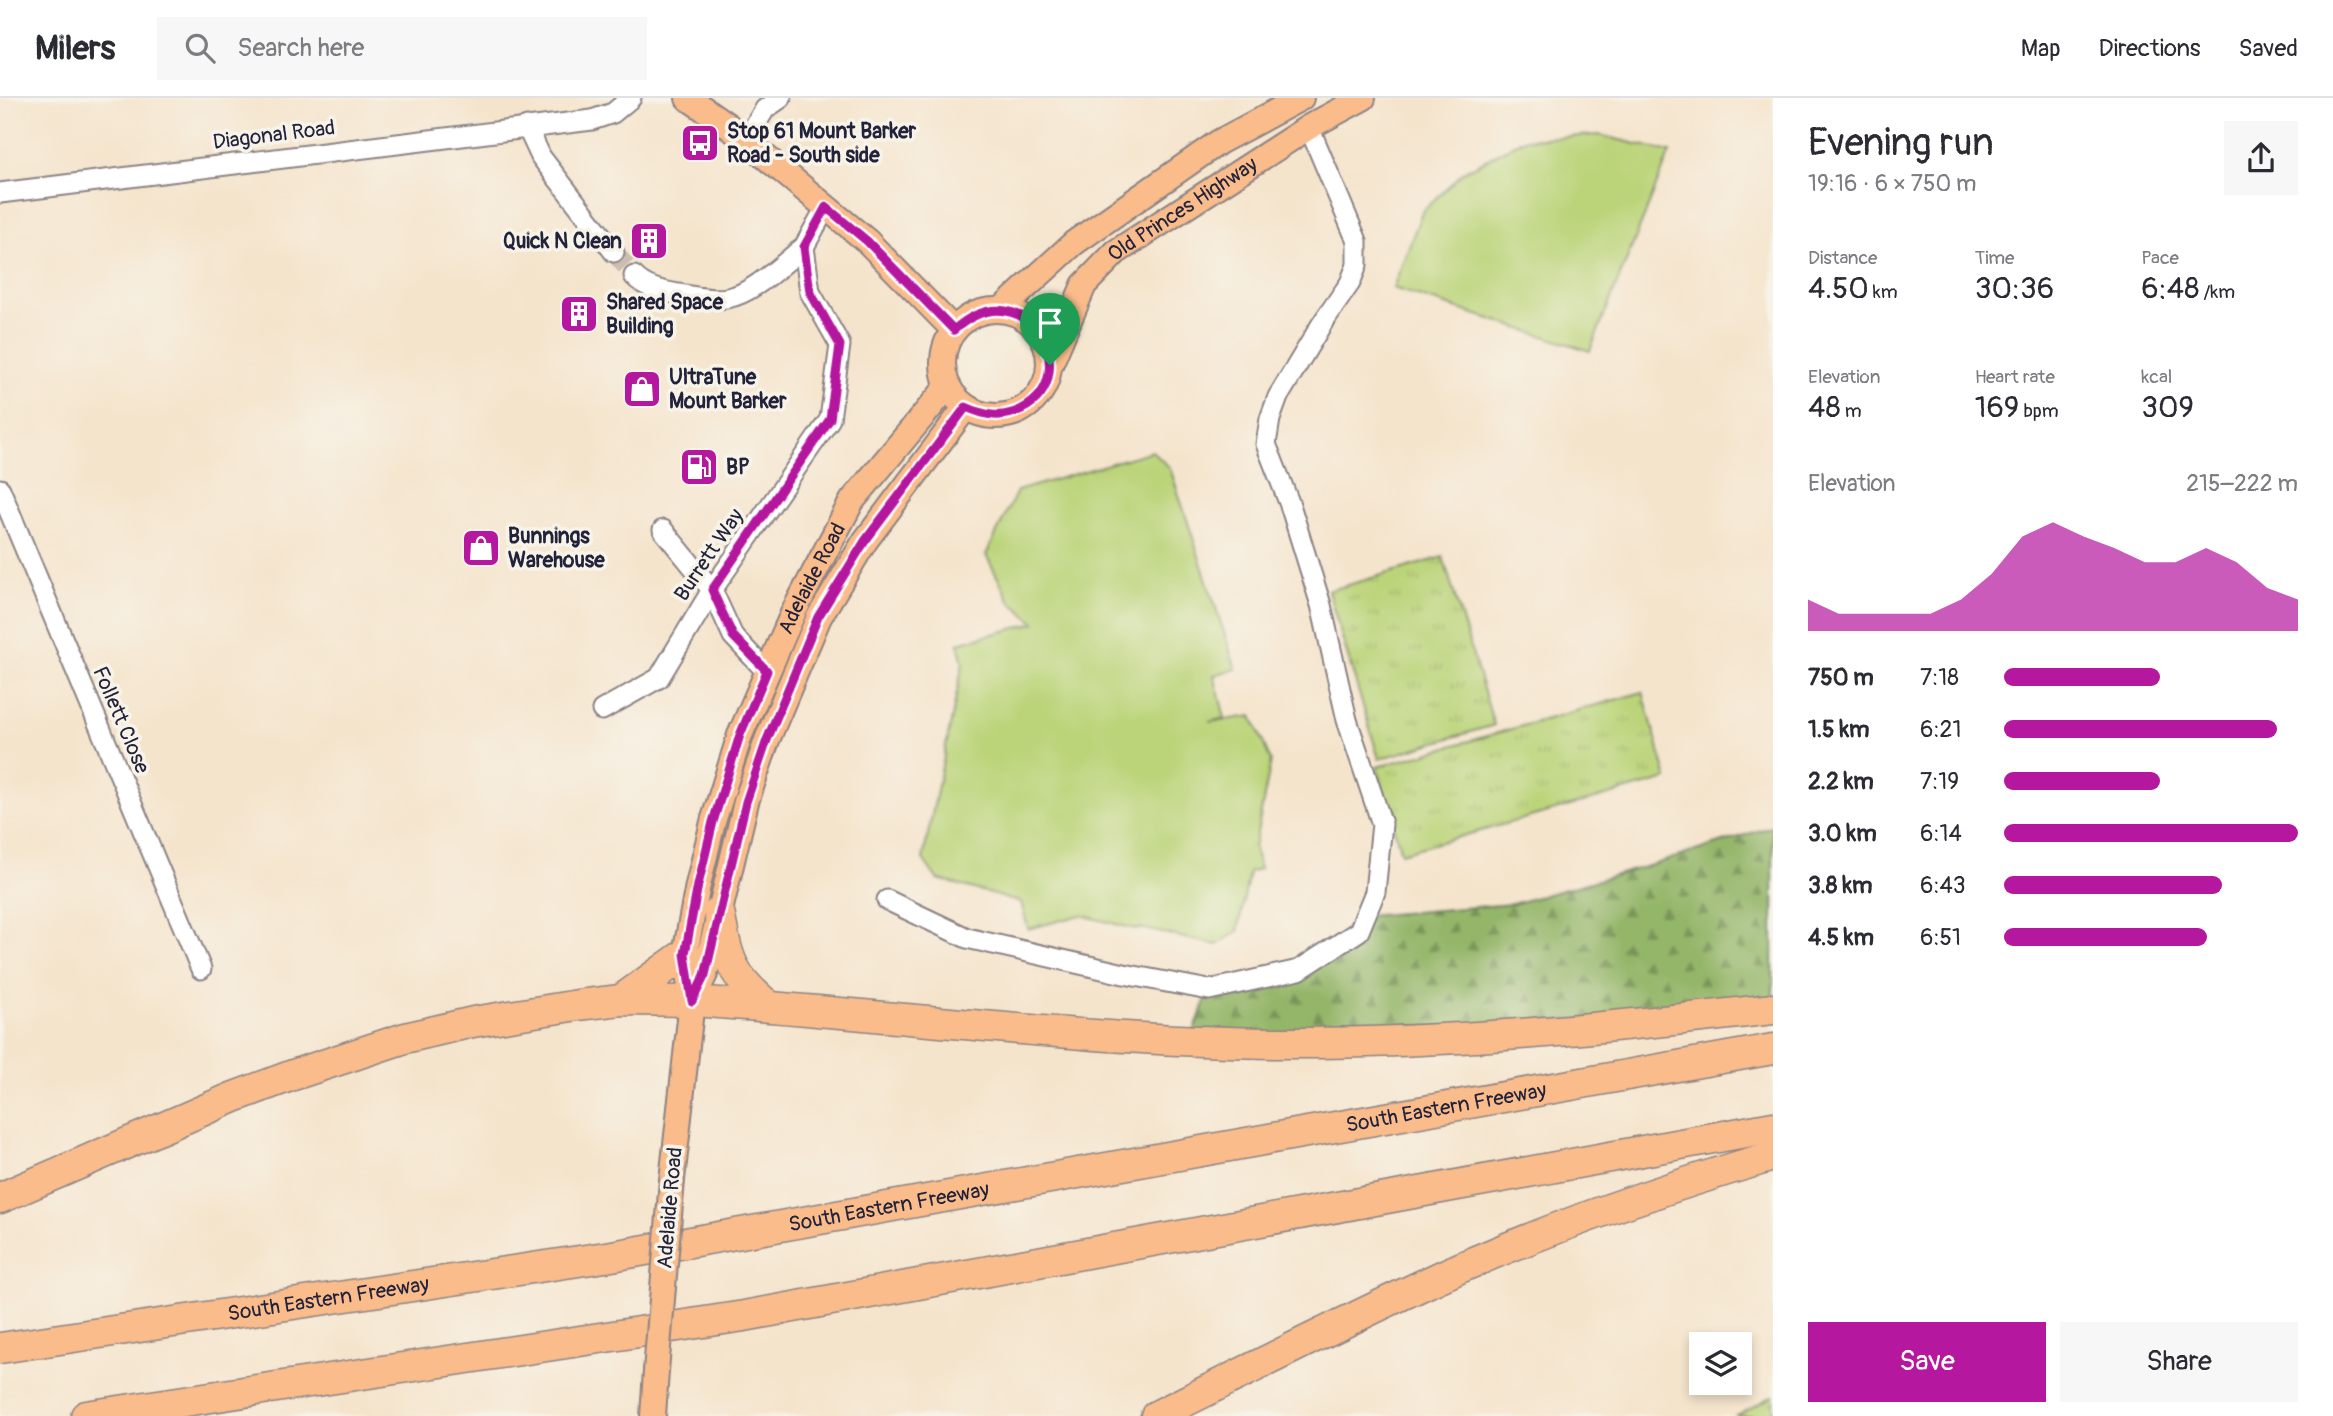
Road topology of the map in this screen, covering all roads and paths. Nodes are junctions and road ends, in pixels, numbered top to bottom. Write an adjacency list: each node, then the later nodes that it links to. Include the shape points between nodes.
1 (631, 98): 6 (street, Diagonal Road, via 613,113 592,120)
2 (688, 98): 8 (main road)
3 (781, 98): 8 (street, via 765,109)
4 (1301, 98): 14 (main road, Old Princes Highway, via 1219,142 1074,243)
5 (1363, 98): 7 (main road, Old Princes Highway)
6 (527, 127): 9 (street, Diagonal Road); 12 (street, via 541,158)
7 (1309, 127): 16 (main road, Old Princes Highway, via 1116,252 1084,285); 24 (street, via 1357,241 1357,265 1278,397 1266,444 1321,605 1347,720 1382,824 1375,892 1359,931 1299,970 1209,990 967,938)
8 (746, 140): 10 (main road)
9 (0, 193)
10 (826, 207): 11 (street); 15 (main road, via 867,241)
11 (804, 247): 13 (street, via 755,285 726,299 658,290); 21 (street, Burrett Way, via 810,292 840,345 830,419)
12 (614, 252)
13 (634, 276)
14 (1001, 310): 15 (main road, via 975,314); 16 (main road, via 1017,314 1036,328 1048,349)
15 (954, 330): 17 (main road, via 943,357)
16 (1050, 365): 18 (main road, via 1039,396 1020,410 997,416)
17 (948, 386): 18 (main road); 22 (main road, Adelaide Road, via 852,501)
18 (966, 407): 25 (main road, Adelaide Road, via 865,541 818,617 746,802)
19 (0, 489): 27 (street, Follett Close)
20 (663, 530): 21 (street)
21 (712, 590): 22 (street, via 733,636); 23 (street, Burrett Way, via 659,678)
22 (767, 671): 26 (main road, Adelaide Road, via 740,735 713,822)
23 (602, 710)
24 (887, 900)
25 (719, 912): 29 (main road, Adelaide Road, via 705,975); 30 (highway, via 734,971)
26 (685, 954): 28 (highway); 29 (main road, Adelaide Road)
27 (201, 969)
28 (621, 1000): 29 (highway); 35 (highway, via 473,1022 357,1053 233,1097)
29 (692, 1001): 30 (highway); 38 (main road, Adelaide Road, bridge)
30 (769, 1006): 31 (highway, via 1087,1034 1278,1043 1494,1036)
31 (1773, 1009)
32 (1773, 1049): 36 (highway, South Eastern Freeway, via 612,1256)
33 (1773, 1127): 37 (highway, via 744,1316)
34 (1773, 1156): 39 (highway, via 1551,1230 1416,1288)
35 (0, 1198)
36 (0, 1348)
37 (86, 1416)
38 (653, 1416)
39 (1156, 1416)

